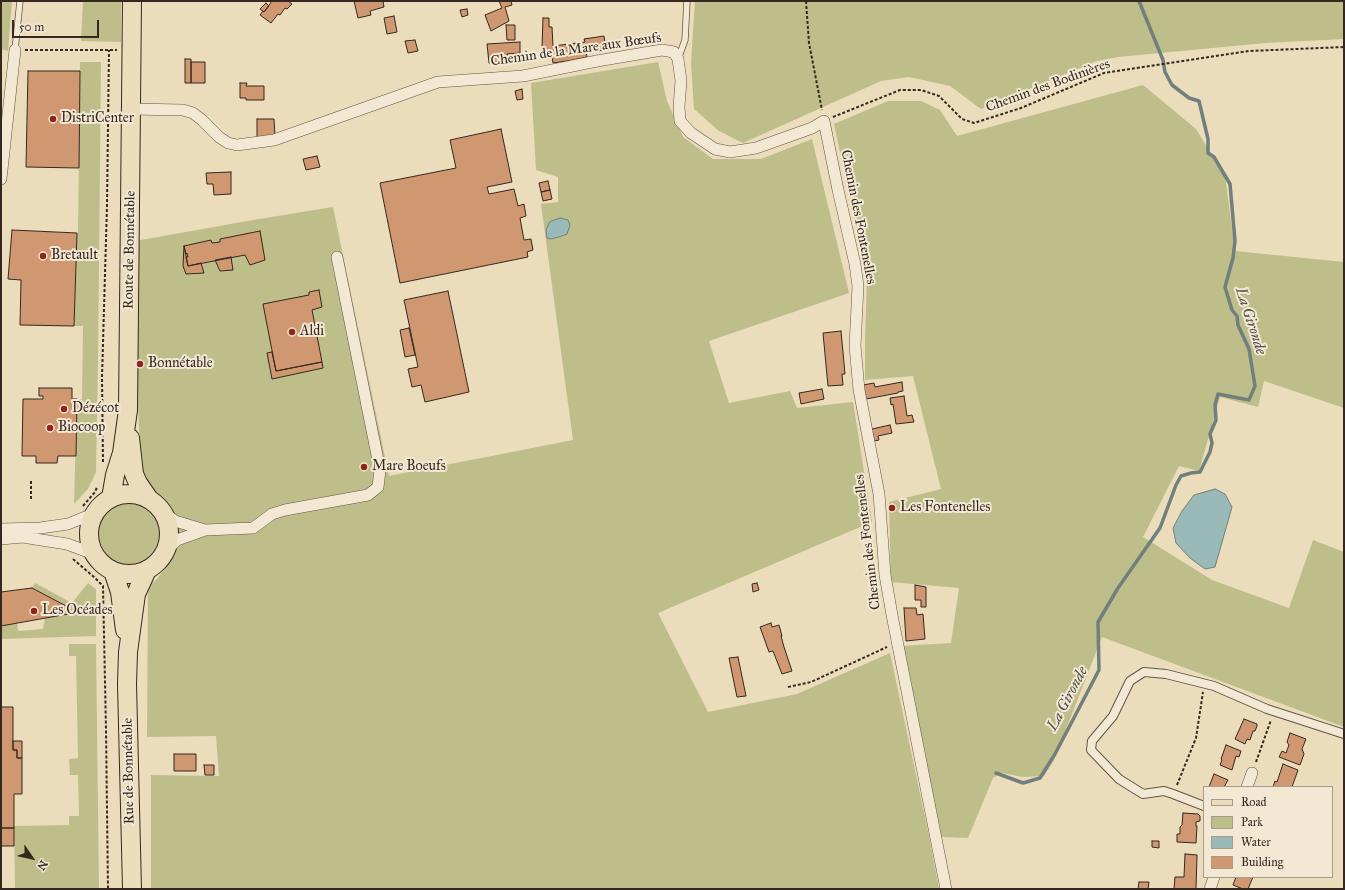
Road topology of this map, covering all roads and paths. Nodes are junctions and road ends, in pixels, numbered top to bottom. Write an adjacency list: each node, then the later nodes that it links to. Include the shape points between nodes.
1 (20, 1): 6 (lane)
2 (132, 1): 8 (main road, Route de Bonnétable)
3 (687, 1): 7 (lane, via 685,40)
4 (806, 1): 9 (path, via 809,43)
5 (1344, 47): 9 (path, Chemin des Bodinières, via 1249,51 1104,74 1021,108 974,123 962,119 939,96 922,90 900,90)
6 (15, 51): 10 (street); 13 (path, via 109,50 102,378)
7 (678, 59): 8 (street, Chemin de la Mare aux Bœufs, via 674,52 662,50 523,76 438,82 274,140 237,145 219,137 193,113 183,110); 9 (street, Chemin de la Mare aux Bœufs, via 681,81 680,120 690,133 714,149 730,152 756,148 812,128)
8 (131, 109): 12 (main road, Route de Bonnétable)
9 (824, 121): 28 (street, Chemin des Fontenelles, via 855,264 858,286 855,346 859,390 879,494 885,575)
10 (1, 179)
11 (337, 257): 21 (street, via 380,470 378,487 368,495 272,514 253,528)
12 (128, 410): 16 (main road, Route de Bonnétable, via 122,452); 18 (main road, via 134,474)
13 (103, 465)
14 (31, 479): 17 (path)
15 (98, 485): 19 (path)
16 (111, 498): 18 (main road, via 120,495 139,495); 19 (main road)
17 (31, 499)
18 (155, 505): 21 (street, via 176,521); 23 (main road, via 167,521 168,544)
19 (87, 511): 20 (street, via 68,524 40,528); 25 (main road, via 90,543)
20 (1, 528)
21 (205, 530): 23 (street, via 177,540)
22 (1, 539): 25 (street, via 36,539 67,544)
23 (164, 553): 26 (main road)
24 (68, 554): 39 (path, via 102,586)
25 (94, 554): 27 (main road, via 103,565)
26 (147, 570): 27 (main road, via 128,574); 29 (main road, via 136,594)
27 (113, 571): 29 (main road, via 120,592)
28 (897, 642): 31 (path, via 811,682); 41 (street, Chemin des Fontenelles)
29 (128, 652): 40 (main road, Rue de Bonnétable)
30 (1204, 684): 32 (street); 36 (path, via 1196,738); 36 (street, via 1166,674 1144,672 1130,682 1113,716 1092,741 1091,750 1119,779 1143,794 1164,791)
31 (788, 687)
32 (1275, 711): 33 (street); 34 (path)
33 (1344, 734)
34 (1252, 773): 35 (street)
35 (1247, 786)
36 (1173, 794): 37 (street)
37 (1203, 806)
38 (1214, 878): 42 (street)
39 (108, 889)
40 (132, 889)
41 (946, 889)
42 (1210, 889)

